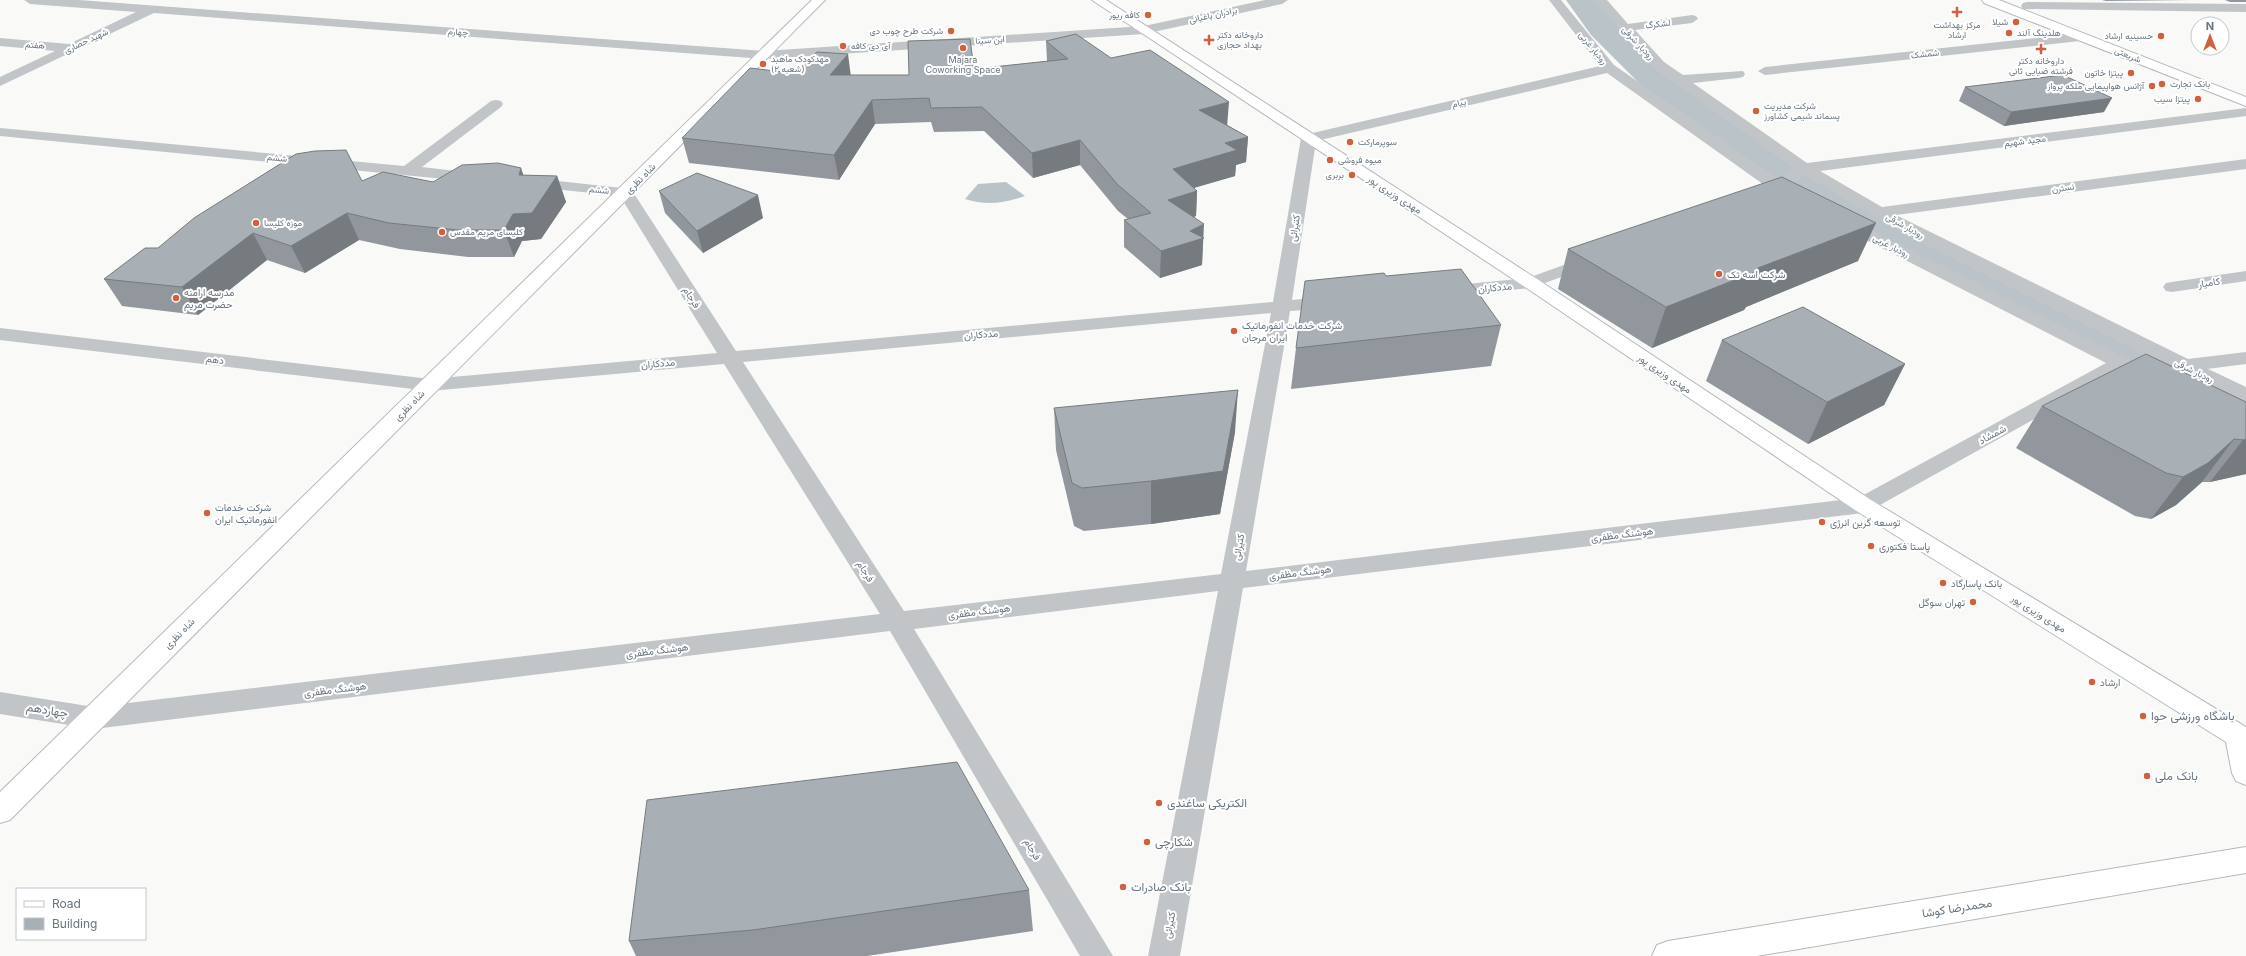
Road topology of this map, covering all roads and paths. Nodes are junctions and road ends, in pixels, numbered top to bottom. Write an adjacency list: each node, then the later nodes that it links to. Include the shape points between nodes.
1 (30, 0): 12 (street, چهارم)
2 (171, 0): 12 (street, شهید حصاری)
3 (819, 0): 19 (main road, شاه نظری)
4 (1098, 0): 15 (main road, مهدی وزیری پور)
5 (1282, 0): 15 (street, برادران باغیانی)
6 (1555, 0): 20 (street, رودبار غربی)
7 (1600, 0): 14 (street, رودبار شرقی)
8 (1988, 0): 16 (main road, شریعتی)
9 (2013, 0): 10 (main road, شریعتی)
10 (2027, 6): 11 (street); 25 (main road, شریعتی)
11 (2246, 8)
12 (152, 9): 18 (street, شهید حصاری); 19 (street, چهارم)
13 (1692, 20): 14 (street, لشکرگ)
14 (1624, 28): 23 (street, رودبار شرقی, via 1659,65)
15 (1144, 30): 19 (street, ابن سینا); 29 (main road, مهدی وزیری پور)
16 (2084, 37): 21 (street, شمشک); 25 (main road, شریعتی)
17 (0, 42): 18 (street, هفتم)
18 (70, 48): 24 (street, شهید حصاری)
19 (764, 54): 36 (main road, شاه نظری)
20 (1609, 68): 29 (street, پیام); 35 (street, رودبار غربی)
21 (1765, 71)
22 (1738, 74): 23 (street)
23 (1678, 80): 31 (street, رودبار شرقی)
24 (0, 82)
25 (2245, 95)
26 (496, 104): 32 (street)
27 (2246, 112): 31 (street, مجید شهیم)
28 (0, 132): 32 (street, ششم)
29 (1309, 138): 43 (main road, مهدی وزیری پور); 47 (street, کتیرائی)
30 (2246, 164): 39 (street, نسترن)
31 (1804, 168): 35 (street); 39 (street, رودبار شرقی)
32 (408, 170): 33 (street, ششم)
33 (493, 179)
34 (516, 181): 36 (street, ششم)
35 (1779, 188): 37 (street); 38 (street, رودبار غربی)
36 (625, 192): 49 (street, فرجام); 54 (main road, شاه نظری)
37 (1750, 199)
38 (1807, 203)
39 (1881, 212): 52 (street, رودبار شرقی, via 1899,224)
40 (1828, 213): 51 (street, رودبار غربی)
41 (1604, 255): 43 (street, مددکاران)
42 (2246, 276): 44 (street, کامیار)
43 (1531, 283): 45 (street, مددکاران); 56 (main road, مهدی وزیری پور)
44 (2172, 287)
45 (1430, 293)
46 (1352, 300): 47 (street, مددکاران)
47 (1282, 306): 49 (street, مددکاران); 57 (street, کتیرائی)
48 (0, 334): 54 (street, دهم)
49 (730, 356): 54 (street, مددکاران); 58 (street, فرجام)
50 (2246, 358): 52 (street)
51 (2121, 363): 53 (street, رودبار غربی); 56 (street, شمشاد)
52 (2182, 366): 55 (street, رودبار شرقی)
53 (2146, 376)
54 (430, 385): 60 (main road, شاه نظری)
55 (2246, 396)
56 (1863, 504): 57 (street, هوشنگ مظفری); 61 (main road, مهدی وزیری پور)
57 (1232, 581): 58 (street, هوشنگ مظفری); 66 (street, کتیرائی)
58 (898, 621): 60 (street, هوشنگ مظفری); 65 (street, فرجام)
59 (0, 703): 60 (street, چهاردهم)
60 (94, 718): 63 (main road, شاه نظری)
61 (2242, 738): 62 (main road)
62 (2246, 773)
63 (0, 811)
64 (2246, 860): 67 (main road, محمدرضا کوشا)
65 (1097, 956)
66 (1164, 956)
67 (1668, 956)

